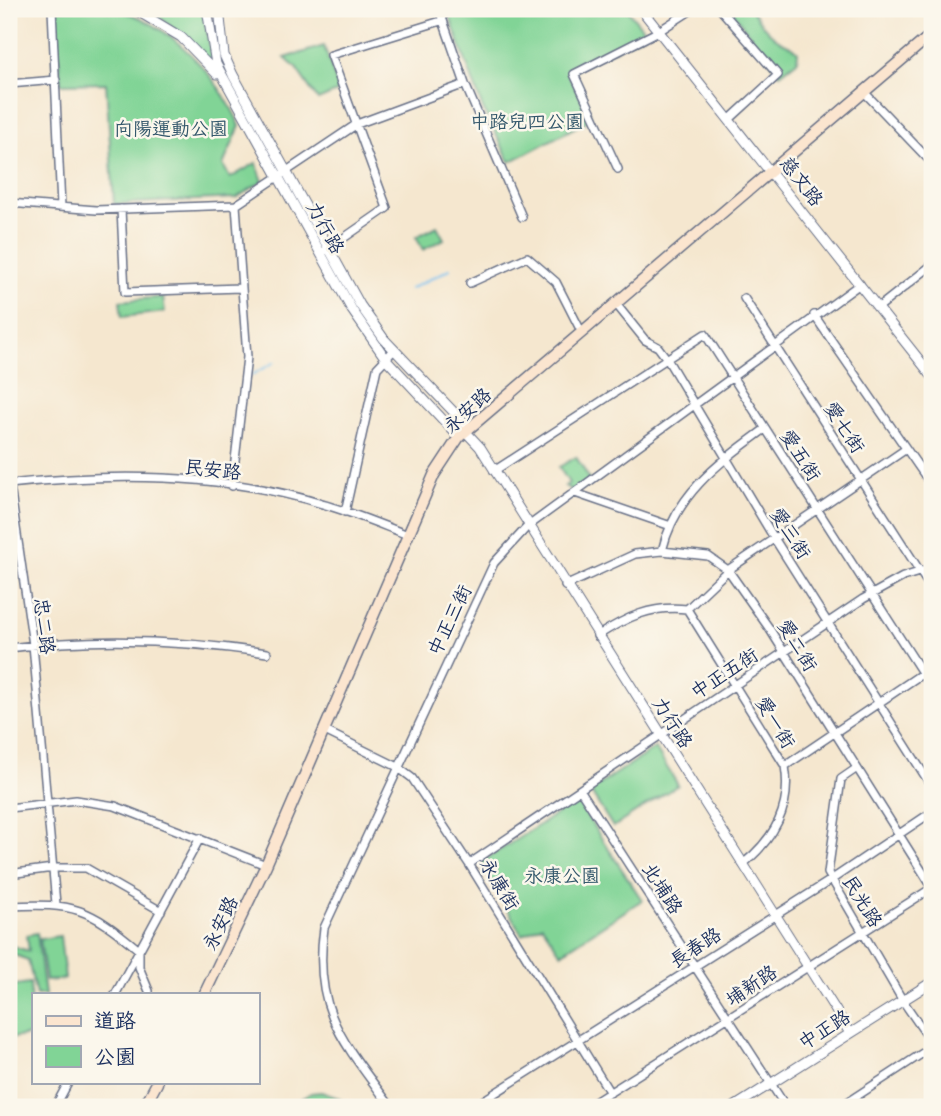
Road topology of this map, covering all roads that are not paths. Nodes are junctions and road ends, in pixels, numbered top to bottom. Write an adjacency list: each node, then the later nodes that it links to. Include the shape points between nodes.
1 (52, 9): 12 (street)
2 (134, 9): 16 (street, via 181,37 212,66)
3 (207, 9): 16 (street, 力行路, via 216,64)
4 (219, 9): 20 (street, 力行路, via 224,55)
5 (439, 9): 9 (street)
6 (641, 9): 10 (street, 慈文路)
7 (693, 9): 10 (street)
8 (720, 9): 17 (street, via 778,75)
9 (441, 21): 14 (street); 18 (street, via 331,55)
10 (659, 31): 17 (street, 慈文路); 21 (street, via 574,74)
11 (932, 34): 15 (main road, 永安路)
12 (56, 80): 13 (street); 26 (street)
13 (9, 84)
14 (465, 84): 18 (street); 28 (street)
15 (865, 93): 19 (street); 22 (main road, 永安路)
16 (233, 99): 23 (street, 力行路)
17 (731, 118): 22 (street, 慈文路)
18 (357, 124): 20 (street); 29 (street, via 387,208)
19 (932, 163)
20 (288, 169): 23 (street); 29 (street, 力行路)
21 (618, 169)
22 (772, 172): 33 (street, 慈文路); 36 (main road, 永安路)
23 (278, 175): 25 (street); 30 (street, 力行路)
24 (9, 203): 26 (street)
25 (236, 205): 27 (street); 34 (street)
26 (61, 207): 27 (street)
27 (121, 209): 34 (street, via 125,292)
28 (522, 217)
29 (331, 247): 30 (street); 41 (street, 力行路, via 360,305)
30 (321, 254): 42 (street, 力行路, via 367,335)
31 (932, 265): 37 (street)
32 (470, 283): 39 (street, via 527,257 556,282)
33 (860, 284): 37 (street, 慈文路); 38 (street, 中正三街)
34 (240, 288): 54 (street, via 247,357)
35 (744, 299): 40 (street, 愛七街)
36 (616, 304): 39 (main road, 永安路); 43 (street, 愛三街)
37 (879, 307): 45 (street, 慈文路)
38 (814, 315): 40 (street, 中正三街); 49 (street)
39 (582, 333): 48 (main road, 永安路)
40 (774, 345): 44 (street, 中正三街); 52 (street, 愛七街)
41 (394, 350): 42 (street); 48 (street, 力行路)
42 (386, 359): 48 (street, 力行路); 58 (street, via 377,368)
43 (667, 359): 44 (street, 愛五街, via 705,334); 46 (street, 愛三街); 51 (street)
44 (731, 376): 46 (street, 中正三街); 47 (street, 愛五街)
45 (932, 376)
46 (692, 405): 50 (street, 愛三街); 56 (street, 中正三街)
47 (765, 429): 50 (street); 57 (street, 愛五街)
48 (464, 432): 51 (street, 力行路); 61 (main road, 永安路, via 434,475)
49 (906, 449): 52 (street); 55 (street)
50 (725, 458): 59 (street, via 685,498); 62 (street, 愛三街)
51 (494, 471): 60 (street, 力行路)
52 (861, 481): 57 (street); 66 (street, 愛七街)
53 (9, 482): 54 (street, 民安路, via 123,476); 73 (street, 忠二路)
54 (232, 486): 58 (street, 民安路, via 290,495)
55 (932, 486)
56 (575, 493): 59 (street); 60 (street, 中正三街)
57 (817, 509): 62 (street); 69 (street, 愛五街)
58 (345, 512): 61 (street, 民安路)
59 (668, 525): 63 (street)
60 (527, 527): 67 (street, 力行路); 85 (street, 中正三街, via 494,563)
61 (408, 535): 82 (main road, 永安路)
62 (774, 538): 65 (street); 71 (street, 愛三街)
63 (662, 551): 65 (street, 愛二街, via 708,556); 67 (street, 愛二街, via 627,557)
64 (932, 568): 66 (street, 中正五街)
65 (728, 570): 70 (street); 76 (street, 愛二街)
66 (920, 572): 68 (street, 愛七街); 69 (street, 中正五街, via 903,576)
67 (565, 586): 72 (street, 力行路)
68 (932, 590)
69 (873, 594): 71 (street, 中正五街); 78 (street, 愛五街)
70 (687, 609): 72 (street, via 664,607 636,613); 79 (street, 愛一街)
71 (830, 622): 76 (street, 中正五街); 81 (street, 愛三街)
72 (597, 636): 84 (street, 力行路)
73 (33, 645): 74 (street); 75 (street, via 90,640 220,646); 90 (street, 忠二路)
74 (9, 648)
75 (267, 653)
76 (783, 653): 79 (street, 中正五街); 83 (street, 愛二街)
77 (932, 667): 78 (street)
78 (923, 673): 80 (street, 愛五街); 81 (street)
79 (735, 684): 84 (street, 中正五街); 86 (street, 愛一街)
80 (932, 688)
81 (879, 704): 83 (street); 88 (street, 愛三街)
82 (325, 731): 85 (street, 永康街); 97 (main road, 永安路)
83 (835, 733): 86 (street); 87 (street, 愛二街)
84 (661, 735): 89 (street, 中正五街); 96 (street, 力行路)
85 (396, 766): 95 (street, 永康街, via 412,778); 125 (street, 中正三街, via 324,928 319,963 331,1018)
86 (785, 766): 96 (street, 愛一街, via 786,805 779,822 759,851)
87 (857, 768): 93 (street, 愛二街); 100 (street, 民光路, via 841,779 828,873)
88 (932, 787)
89 (581, 791): 95 (street, 中正五街); 108 (street, 北埔路)
90 (47, 802): 91 (street); 94 (street, via 90,800); 98 (street, 忠二路)
91 (9, 808)
92 (932, 813): 93 (street, 長春路)
93 (900, 834): 100 (street, 長春路); 101 (street, 愛二街)
94 (200, 838): 97 (street); 104 (street)
95 (469, 864): 117 (street, 永康街)
96 (743, 864): 105 (street, 力行路)
97 (267, 865): 113 (main road, 永安路)
98 (53, 868): 99 (street); 102 (street, 忠二路); 104 (street, via 93,870)
99 (9, 874)
100 (831, 880): 105 (street, 長春路); 106 (street, 民光路)
101 (932, 887): 106 (street, 埔新路)
102 (56, 904): 103 (street); 107 (street, via 86,912)
103 (9, 906)
104 (161, 911): 107 (street)
105 (775, 914): 108 (street, 長春路); 109 (street, 力行路)
106 (864, 932): 109 (street, 埔新路); 114 (street, 民光路)
107 (139, 950): 111 (street, via 139,967); 112 (street)
108 (696, 966): 115 (street, 北埔路); 117 (street, 長春路)
109 (808, 966): 115 (street, 埔新路); 116 (street, 力行路)
110 (932, 982): 114 (street, 中正路)
111 (149, 991)
112 (116, 993)
113 (205, 993)
114 (903, 1001): 116 (street, 中正路); 118 (street, 民光路)
115 (728, 1019): 119 (street, 北埔路); 122 (street, 埔新路)
116 (850, 1033): 119 (street, 中正路)
117 (577, 1041): 122 (street, 永康街); 126 (street, 長春路)
118 (932, 1045): 130 (street)
119 (771, 1083): 128 (street, 中正路); 129 (street, 北埔路)
120 (67, 1084): 123 (street)
121 (156, 1084): 124 (main road)
122 (610, 1093): 127 (street, 埔新路)
123 (55, 1107)
124 (144, 1107)
125 (391, 1107)
126 (473, 1107)
127 (587, 1107)
128 (734, 1107)
129 (786, 1107)
130 (839, 1107)

